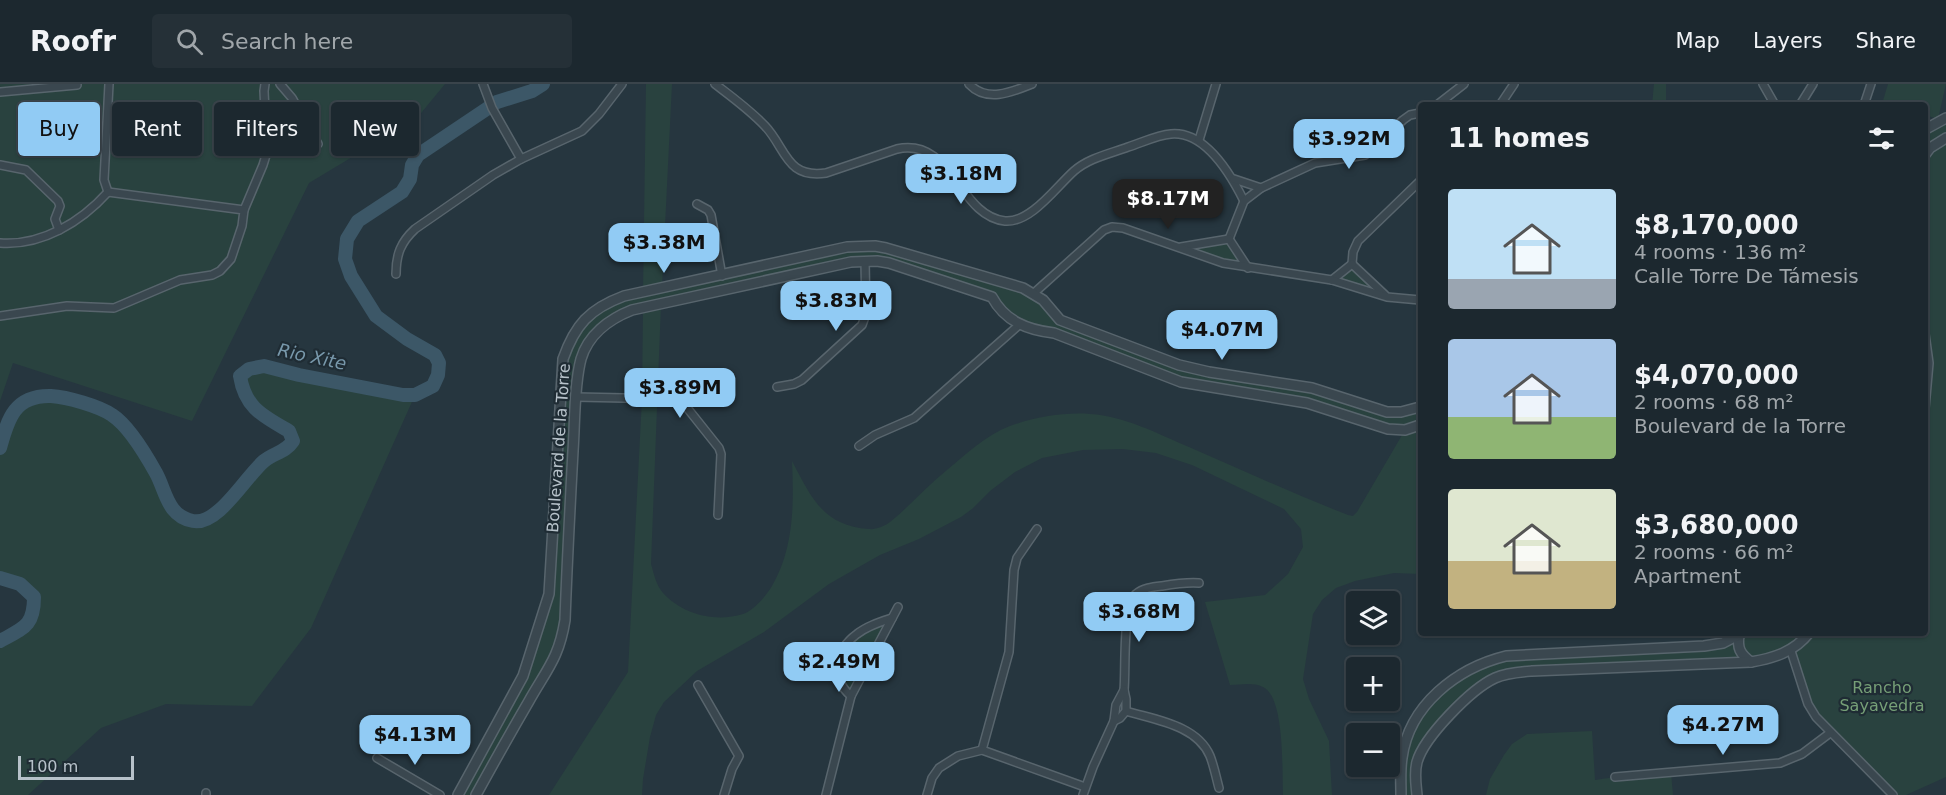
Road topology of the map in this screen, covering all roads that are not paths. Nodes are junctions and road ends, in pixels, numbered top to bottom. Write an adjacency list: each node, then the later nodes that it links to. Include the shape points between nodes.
1 (109, 84): 34 (street, via 104,180)
2 (265, 84): 37 (street, via 267,152)
3 (280, 84): 17 (street)
4 (483, 84): 29 (street)
5 (622, 84): 29 (street, via 582,131)
6 (715, 84): 27 (street, via 768,129 785,158 799,170 815,175 897,148 920,148 939,160 983,210 1005,221 1031,212 1089,160 1169,134)
7 (969, 84): 8 (street, via 990,95)
8 (1032, 84)
9 (1216, 84): 27 (street)
10 (1464, 84): 18 (street)
11 (1514, 84): 19 (street)
12 (1763, 84): 20 (street)
13 (1813, 84): 21 (street)
14 (1871, 84): 22 (street)
15 (77, 85): 16 (street)
16 (0, 92)
17 (294, 102)
18 (1441, 102)
19 (1502, 102)
20 (1773, 102)
21 (1802, 102)
22 (1865, 102)
23 (1418, 114): 33 (street, via 1403,120 1365,155 1315,163)
24 (1946, 118): 25 (street)
25 (1928, 128)
26 (1946, 138): 28 (street)
27 (1199, 140): 31 (street)
28 (1928, 152)
29 (521, 159): 45 (street, via 483,181 405,238 398,250)
30 (0, 165): 38 (street, via 26,171 58,201 55,219)
31 (1234, 179): 33 (street); 35 (street)
32 (1418, 183): 43 (street, via 1358,241)
33 (1261, 188): 35 (street)
34 (108, 192): 37 (street); 38 (street, via 82,216)
35 (1244, 201): 39 (street)
36 (697, 204): 46 (street, via 711,215)
37 (244, 210): 53 (street, via 231,259 212,275 180,280 114,308 67,306)
38 (59, 230): 40 (street, via 25,241)
39 (1229, 239): 41 (street); 44 (street)
40 (0, 243)
41 (1180, 247): 44 (street); 49 (street, via 1112,227)
42 (865, 261): 50 (street, Boulevard de la Torre, via 889,263); 57 (street, via 866,315 862,325 802,380); 58 (street, Boulevard de la Torre, via 618,315 606,322 581,358)
43 (1352, 264): 47 (street); 51 (street)
44 (1248, 268): 47 (street)
45 (396, 274)
46 (722, 276): 48 (street, Boulevard de la Torre, via 847,247 875,246); 65 (street, Boulevard de la Torre, via 608,302 579,325 569,342 561,374)
47 (1332, 280): 51 (street)
48 (1002, 282): 49 (street, Boulevard de la Torre); 50 (street, via 994,288)
49 (1034, 293): 54 (street, Boulevard de la Torre)
50 (992, 297): 55 (street, Boulevard de la Torre)
51 (1387, 297): 52 (street)
52 (1418, 300)
53 (0, 316)
54 (1060, 320): 56 (street); 59 (street, Boulevard de la Torre, via 1193,369 1312,388 1387,412)
55 (1019, 325): 56 (street, Boulevard de la Torre); 61 (street, via 914,418)
56 (1054, 333): 60 (street, Boulevard de la Torre, via 1181,382 1307,403 1388,429)
57 (777, 387)
58 (576, 397): 62 (street, via 672,399 684,404 721,454); 66 (street, Boulevard de la Torre)
59 (1418, 408)
60 (1418, 426)
61 (859, 446)
62 (718, 515)
63 (1037, 529): 85 (street, via 1017,558 1014,570 1009,652)
64 (1199, 584): 79 (street, via 1181,582 1143,589 1134,595 1127,613)
65 (549, 594): 66 (street, via 555,591); 74 (street, Boulevard de la Torre)
66 (566, 595): 75 (street, Boulevard de la Torre, via 560,648)
67 (898, 607): 68 (street)
68 (892, 618): 80 (street); 80 (street, via 857,634 843,649 837,674)
69 (1737, 636): 76 (street, via 1704,646 1506,656)
70 (1740, 636): 73 (street, via 1738,646 1742,656)
71 (1806, 636): 72 (street)
72 (1791, 651): 73 (street); 83 (street, via 1808,704)
73 (1751, 662): 78 (street, via 1513,673)
74 (528, 664): 75 (street, via 537,670); 92 (street, Boulevard de la Torre)
75 (548, 670): 93 (street, Boulevard de la Torre)
76 (1467, 670): 78 (street); 84 (street, via 1439,690)
77 (698, 684): 94 (street, via 739,756)
78 (1481, 686): 86 (street, via 1449,716)
79 (1124, 690): 81 (street); 82 (street, via 1116,705)
80 (851, 696): 95 (street)
81 (1126, 711): 82 (street); 89 (street, via 1193,735 1209,754)
82 (1114, 721): 90 (street)
83 (1830, 733): 88 (street, via 1802,754 1780,763); 99 (street)
84 (1407, 739): 86 (street); 97 (street, via 1402,756)
85 (982, 750): 90 (street); 96 (street, via 958,756 939,768)
86 (1420, 754): 98 (street, via 1416,765)
87 (377, 758): 91 (street)
88 (1616, 777)
89 (1219, 788)
90 (1084, 791)
91 (440, 795)
92 (458, 795)
93 (476, 795)
94 (724, 795)
95 (826, 795)
96 (927, 795)
97 (1401, 795)
98 (1417, 795)
99 (1893, 795)

